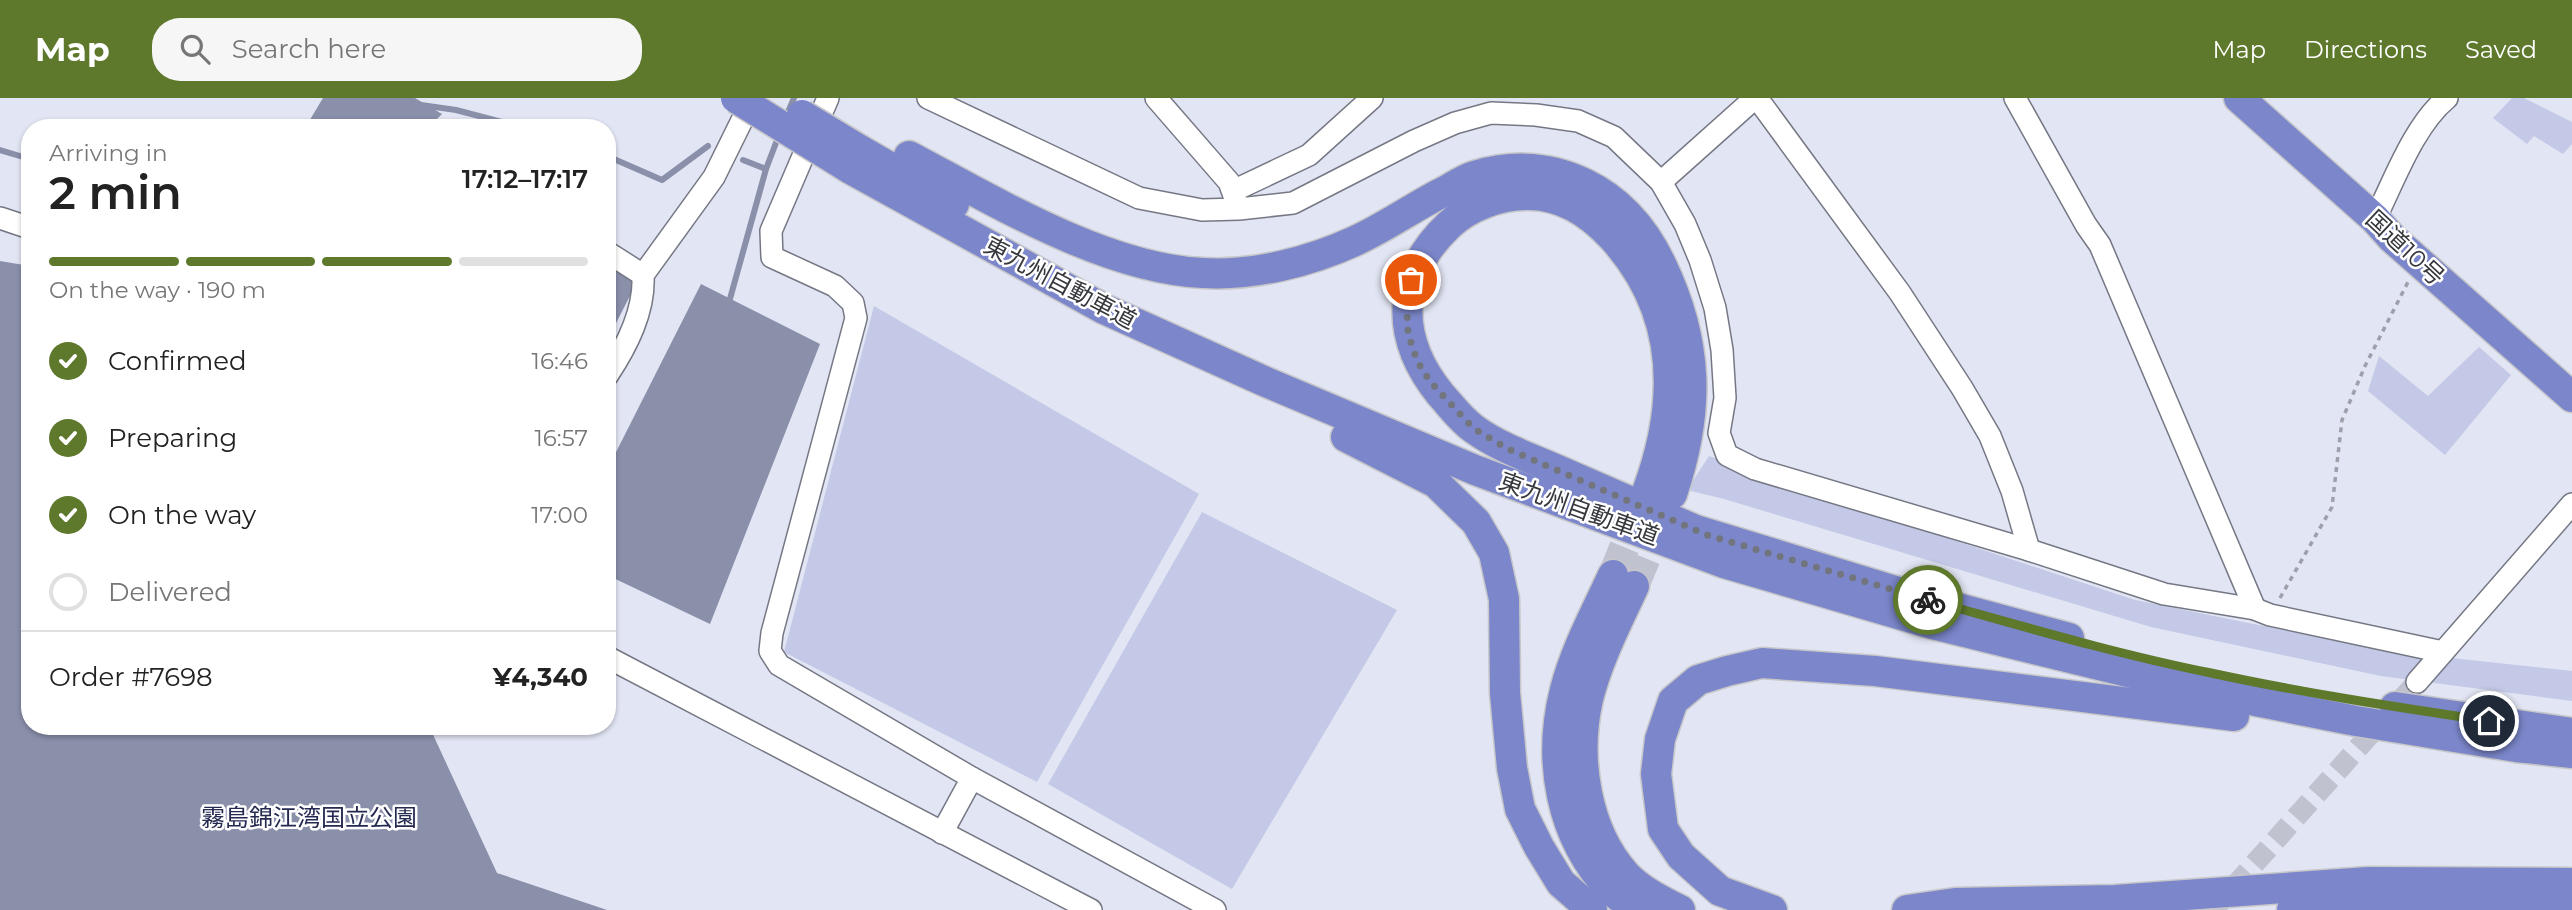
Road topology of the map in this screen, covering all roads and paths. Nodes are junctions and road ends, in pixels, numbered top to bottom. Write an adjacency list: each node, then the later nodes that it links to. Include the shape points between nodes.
1 (736, 98): 13 (highway, 東九州自動車道, bridge)
2 (753, 98): 21 (street, via 714,177)
3 (775, 98): 13 (highway, 東九州自動車道, bridge)
4 (802, 98): 13 (highway)
5 (828, 98): 35 (street, via 771,231 772,257 835,286 853,303 856,318 770,651 779,665)
6 (928, 98): 15 (street, via 1139,198 1202,210)
7 (1156, 98): 15 (street, via 1229,182)
8 (1372, 98): 15 (street, via 1309,155)
9 (1756, 98): 14 (street); 27 (street, via 1900,293 1969,400 1990,436)
10 (2015, 98): 28 (street, via 2100,245)
11 (2239, 98): 17 (highway, 国道10号)
12 (2447, 98): 17 (street, via 2434,108)
13 (859, 151): 22 (highway, 東九州自動車道); 26 (highway, 東九州自動車道, via 1023,245 1293,377 1420,432); 26 (highway, via 1136,263 1203,273 1252,271 1303,260 1356,240 1473,176 1522,167 1565,174 1621,208 1644,233 1675,293 1687,332 1692,390 1684,461 1659,493 1669,389 1655,303 1641,273 1605,229 1580,209 1555,198 1526,195 1499,198 1455,219 1425,252 1411,280 1408,331 1413,350 1435,387 1473,428 1508,449)
14 (1661, 181): 15 (street, via 1614,137 1578,121 1491,113 1414,141 1293,203); 27 (street, via 1685,223 1716,307 1725,398 1718,433 1727,455 1755,468)
15 (1236, 200)
16 (0, 218): 18 (street)
17 (2375, 219): 20 (highway, 国道10号)
18 (21, 225)
19 (616, 258): 21 (street)
20 (2419, 262): 24 (highway, 国道10号); 28 (path, via 2342,420 2332,507)
21 (643, 275): 23 (street, via 639,313)
22 (1104, 309): 33 (highway, 東九州自動車道, via 1371,429 1724,563 1936,625 2205,691); 41 (highway, via 1436,483 1476,522 1494,553 1504,599 1506,693 1520,809 1561,883)
23 (616, 363)
24 (2572, 397)
25 (2572, 505): 29 (street)
26 (1707, 535): 32 (highway, 東九州自動車道, via 1902,593 2210,673)
27 (2029, 550): 28 (street, via 2164,594)
28 (2262, 612): 29 (street)
29 (2443, 653): 31 (street)
30 (616, 662): 36 (street)
31 (2417, 682)
32 (2572, 733)
33 (2516, 747): 34 (highway, 東九州自動車道); 44 (highway, via 2351,733 1875,671 1762,663 1698,680 1673,701 1660,740 1656,774 1663,829 1681,856 1720,891)
34 (2572, 753)
35 (972, 778): 36 (street); 40 (street)
36 (942, 833): 39 (street)
37 (2572, 883): 45 (highway, via 2368,882 2115,900 1955,903)
38 (2572, 907): 46 (highway)
39 (1091, 910)
40 (1215, 910)
41 (1592, 910)
42 (1638, 910): 43 (highway, via 1613,891 1583,852 1564,813 1558,775 1564,690 1623,580 1588,698 1582,732 1583,770 1603,839 1627,876)
43 (1680, 910)
44 (1772, 910)
45 (1907, 910)
46 (2292, 910)

